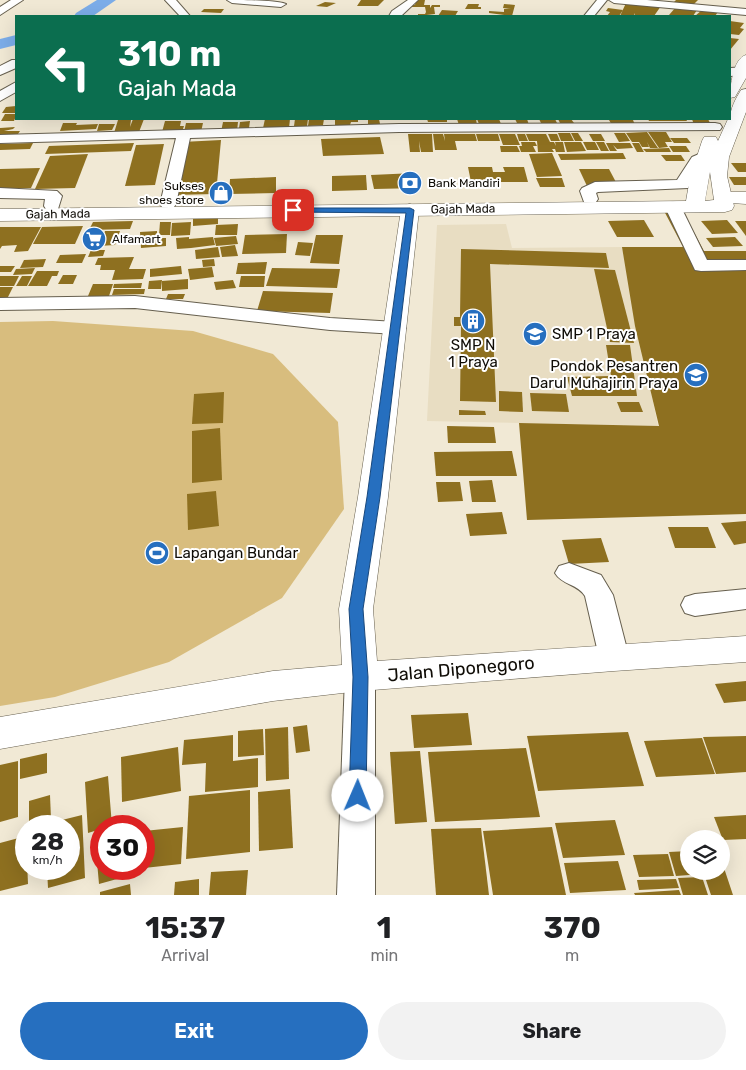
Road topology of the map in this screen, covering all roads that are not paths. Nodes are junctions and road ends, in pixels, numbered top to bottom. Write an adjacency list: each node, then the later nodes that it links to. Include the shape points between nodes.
1 (18, 0): 10 (street)
2 (170, 0): 3 (street); 12 (street)
3 (187, 0)
4 (232, 0): 9 (street)
5 (413, 0): 13 (street)
6 (602, 0): 14 (street)
7 (614, 0): 8 (street)
8 (665, 2): 11 (street); 15 (street)
9 (281, 4)
10 (0, 12)
11 (746, 12)
12 (184, 15)
13 (395, 15)
14 (590, 15)
15 (656, 15)
16 (15, 64): 18 (street)
17 (741, 69): 22 (main road)
18 (0, 71)
19 (0, 78): 20 (street)
20 (15, 78)
21 (15, 87): 24 (street)
22 (731, 92)
23 (746, 92): 37 (main road, via 720,157 718,176)
24 (0, 97)
25 (158, 120): 29 (street)
26 (398, 123): 27 (street); 28 (street)
27 (717, 123): 32 (main road)
28 (262, 125): 30 (street)
29 (156, 134): 30 (street); 31 (street)
30 (184, 134): 38 (street)
31 (0, 139)
32 (706, 155): 35 (street, via 693,162 682,185 595,187 588,191); 36 (main road)
33 (0, 193): 39 (street, via 51,194 54,196)
34 (746, 198): 37 (main road, Gajah Mada)
35 (590, 199): 36 (main road, Gajah Mada); 38 (main road, Gajah Mada)
36 (695, 202): 37 (main road, Gajah Mada); 40 (main road, Gajah Mada)
37 (724, 202): 41 (main road, Gajah Mada)
38 (168, 204): 39 (main road, Gajah Mada)
39 (52, 206): 42 (main road, Gajah Mada)
40 (673, 206): 43 (main road, Gajah Mada); 45 (street, via 701,266)
41 (746, 206)
42 (0, 207)
43 (410, 210): 44 (main road, Gajah Mada); 47 (main road)
44 (0, 215)
45 (746, 265)
46 (0, 304): 47 (street, via 135,302 330,324)
47 (396, 328): 53 (main road, via 356,609)
48 (569, 572): 52 (street, via 591,582 599,595)
49 (746, 599): 50 (street)
50 (695, 605)
51 (746, 649): 52 (main road, Jalan Diponegoro)
52 (614, 657): 53 (main road, Jalan Diponegoro)
53 (360, 677): 54 (main road, Jalan Diponegoro, via 273,686); 55 (street)
54 (0, 733)
55 (356, 895)

